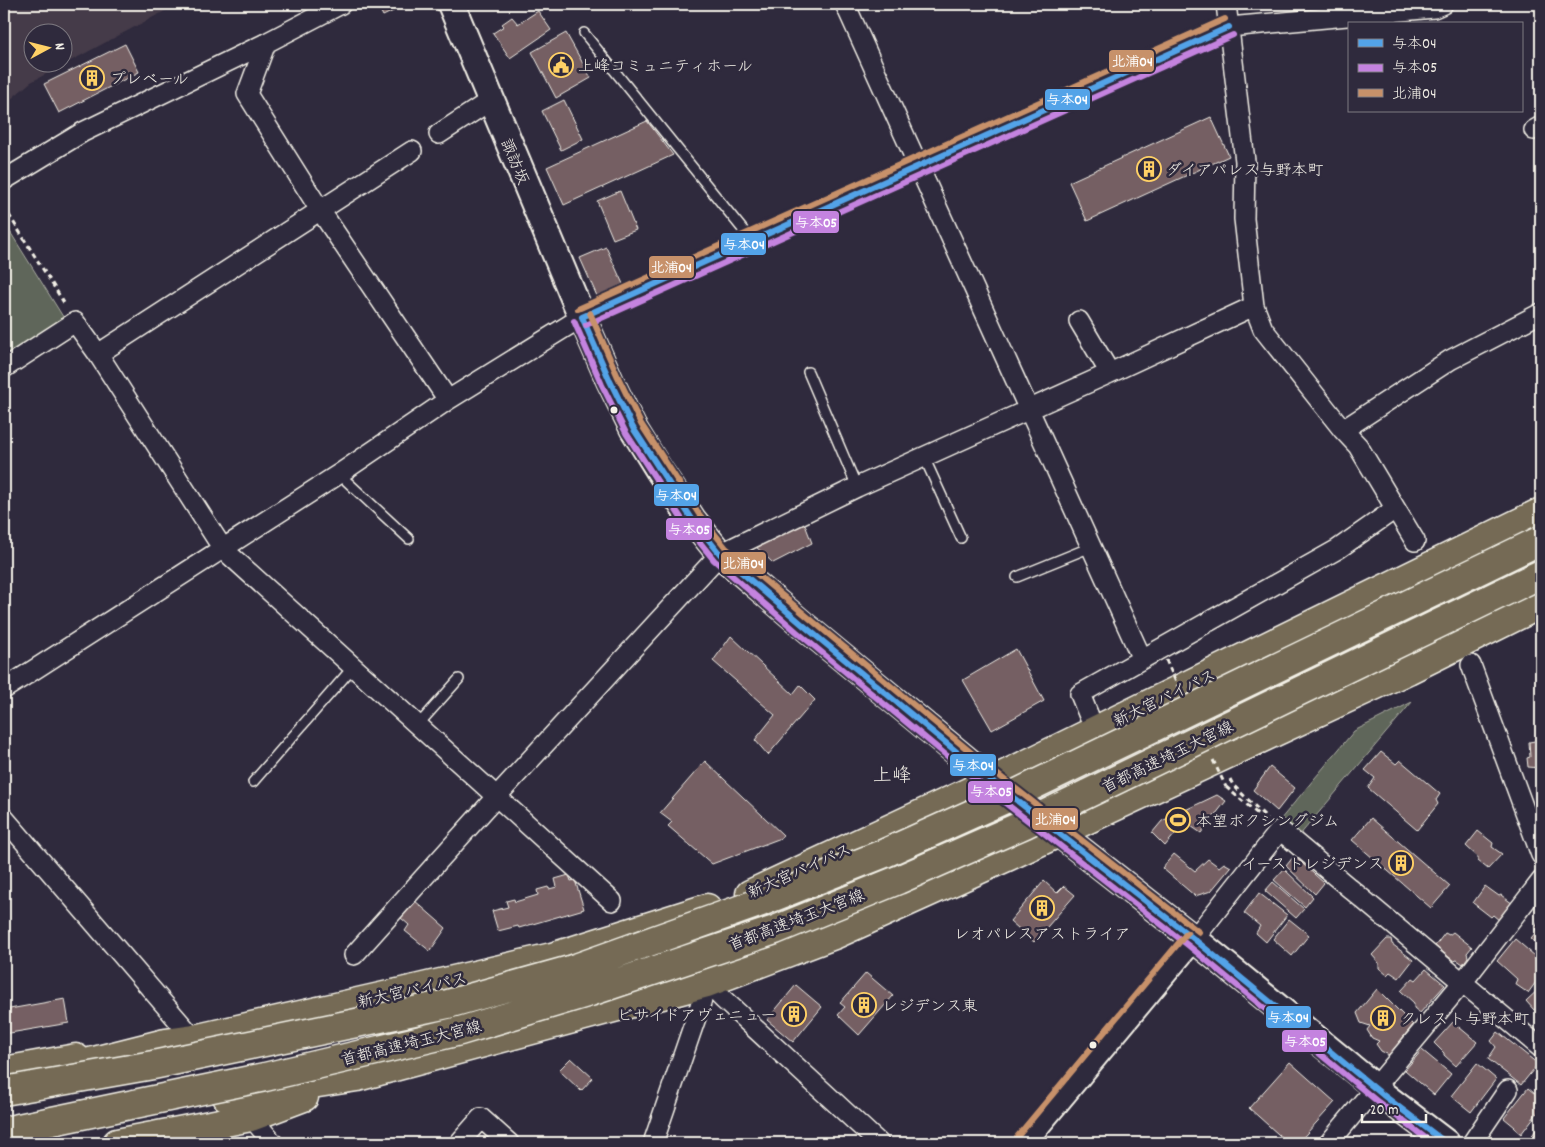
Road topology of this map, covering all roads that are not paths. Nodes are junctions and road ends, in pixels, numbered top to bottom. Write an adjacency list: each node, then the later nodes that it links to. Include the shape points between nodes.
1 (341, 4): 8 (street)
2 (451, 4): 9 (main road, 諏訪坂)
3 (845, 4): 12 (street)
4 (1226, 4): 6 (street)
5 (1443, 4): 6 (street, via 1434,8)
6 (1229, 27): 12 (street); 16 (street, via 1244,162 1244,219)
7 (584, 33): 15 (lane)
8 (266, 43): 13 (street, via 83,132); 14 (street, via 247,94)
9 (491, 100): 10 (street); 18 (main road, 諏訪坂)
10 (439, 134)
11 (412, 151): 14 (street)
12 (919, 165): 15 (street); 25 (street)
13 (4, 180)
14 (320, 210): 20 (street); 24 (street)
15 (752, 241): 18 (street)
16 (1254, 306): 23 (street); 26 (street, via 1262,329)
17 (1541, 314): 26 (street, via 1450,360)
18 (582, 317): 24 (street); 38 (main road, 諏訪坂, via 633,428 692,519)
19 (1080, 321): 23 (street)
20 (98, 354): 21 (street, via 75,322); 37 (street)
21 (4, 368)
22 (808, 372): 29 (lane)
23 (1110, 373): 25 (street)
24 (448, 400): 28 (street)
25 (1029, 410): 27 (street); 36 (street)
26 (1343, 430): 30 (street, via 1358,446)
27 (924, 457): 29 (street); 32 (lane)
28 (339, 474): 33 (lane); 37 (street)
29 (858, 487): 38 (street)
30 (1395, 509): 35 (street); 42 (street, via 1338,549)
31 (1541, 512): 48 (highway, 新大宮バイパス)
32 (961, 538)
33 (409, 539)
34 (1541, 540): 69 (highway, 首都高速埼玉大宮線, bridge, via 1005,799 885,853 743,909 570,970 448,1004 153,1065)
35 (1415, 541)
36 (1091, 547): 40 (lane); 42 (street)
37 (223, 549): 44 (street); 46 (street)
38 (720, 554): 49 (main road, 諏訪坂); 51 (street)
39 (1541, 574): 72 (highway, 首都高速埼玉大宮線, bridge, via 1025,824 775,930 590,992 460,1030 265,1077)
40 (1017, 577)
41 (1541, 604): 53 (highway, via 1408,670)
42 (1142, 659): 48 (street, via 1080,694)
43 (1471, 665): 54 (street)
44 (354, 666): 47 (street); 50 (lane)
45 (460, 679): 47 (lane)
46 (4, 689)
47 (418, 725): 51 (street)
48 (1094, 731): 49 (highway, 新大宮バイパス)
49 (992, 781): 53 (main road, 諏訪坂); 61 (highway, 新大宮バイパス, via 750,894 714,906 552,957)
50 (253, 782)
51 (496, 797): 56 (street); 58 (street)
52 (4, 818): 61 (street)
53 (1057, 833): 57 (main road, 諏訪坂); 59 (highway, via 834,935)
54 (1541, 855)
55 (1541, 881): 60 (street)
56 (612, 901)
57 (1194, 939): 60 (street, via 1280,830); 67 (main road, 諏訪坂); 80 (street)
58 (354, 955)
59 (707, 983): 65 (highway); 78 (street); 79 (street)
60 (1462, 983): 63 (street); 67 (street)
61 (194, 1039): 62 (highway, 新大宮バイパス)
62 (165, 1043): 64 (highway); 66 (highway, 新大宮バイパス)
63 (1541, 1048)
64 (4, 1071)
65 (357, 1077): 70 (highway); 71 (highway)
66 (4, 1084)
67 (1375, 1087): 81 (street); 82 (main road, 諏訪坂)
68 (1508, 1090): 83 (street)
69 (4, 1091)
70 (220, 1098): 71 (street); 73 (highway)
71 (251, 1117): 74 (highway); 75 (street)
72 (4, 1131)
73 (4, 1136)
74 (117, 1143)
75 (273, 1143)
76 (459, 1143): 77 (street, via 482,1118)
77 (509, 1143)
78 (652, 1143)
79 (879, 1143)
80 (1024, 1143)
81 (1329, 1143)
82 (1446, 1143)
83 (1472, 1143)

